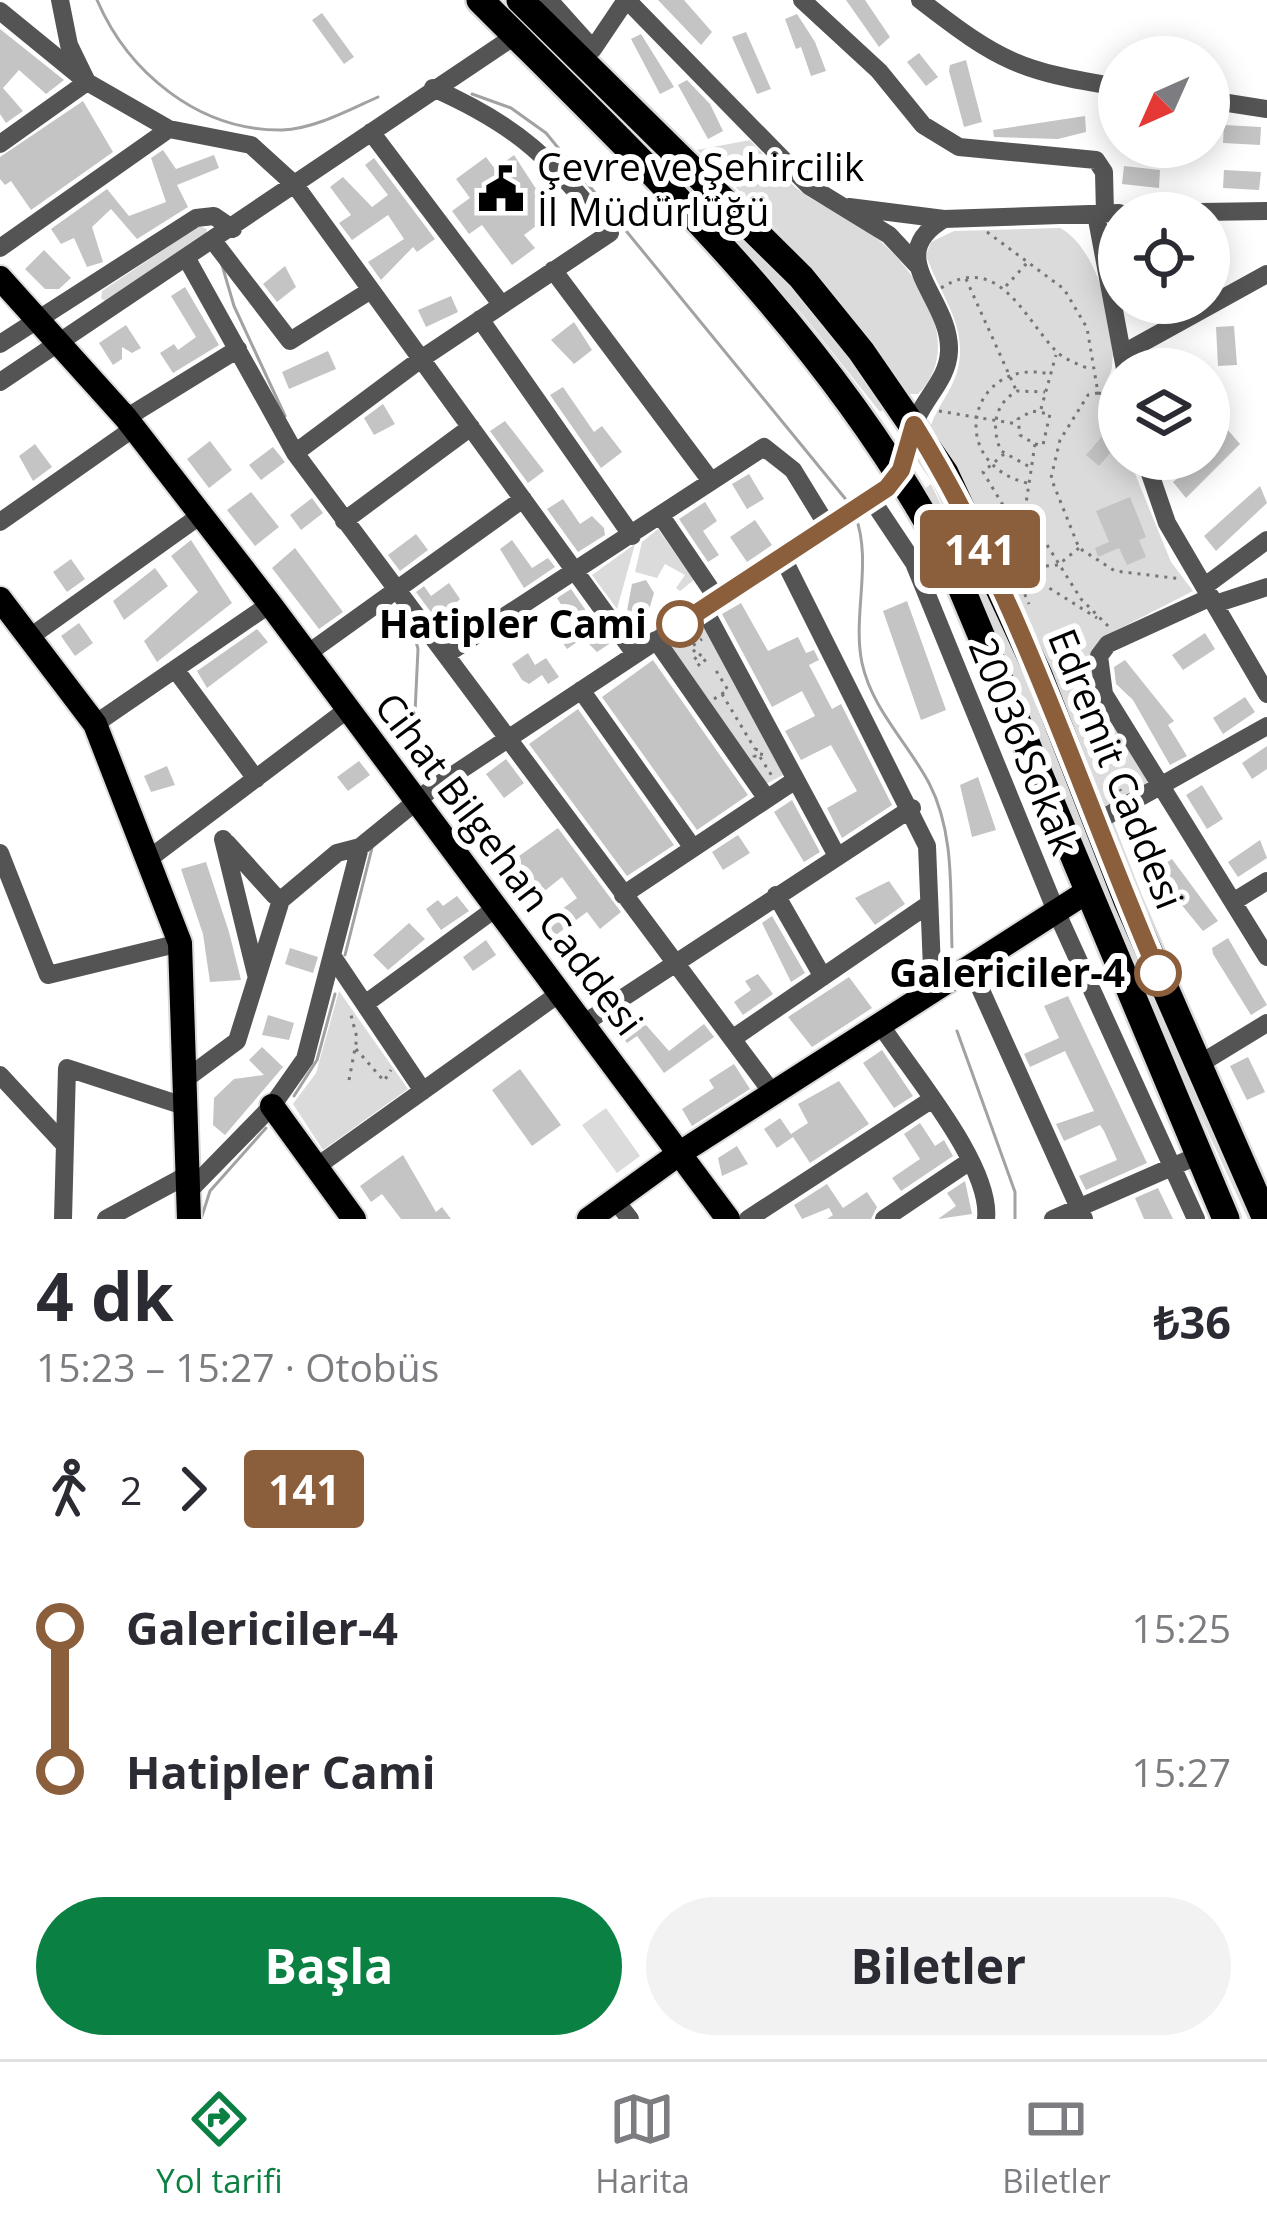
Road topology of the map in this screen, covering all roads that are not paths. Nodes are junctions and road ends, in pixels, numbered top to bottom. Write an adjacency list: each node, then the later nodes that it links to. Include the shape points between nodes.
1 (60, 0): 12 (street)
2 (480, 0): 10 (highway, Edremit Caddesi)
3 (497, 0): 11 (highway, via 551,51)
4 (520, 0): 11 (highway, Edremit Caddesi)
5 (549, 0): 11 (street)
6 (627, 0): 11 (street); 22 (street, via 767,146)
7 (802, 0): 21 (street, via 923,124 959,147 1096,160)
8 (920, 0): 13 (street, via 1019,68)
9 (0, 11): 12 (street)
10 (516, 35): 14 (street); 50 (highway, Edremit Caddesi, via 785,316)
11 (587, 53): 46 (highway, Edremit Caddesi)
12 (86, 82): 17 (street); 19 (street)
13 (1098, 83)
14 (433, 88): 18 (street); 33 (street, via 482,110 552,160 610,233)
15 (1230, 104): 16 (street)
16 (1267, 110)
17 (169, 129): 20 (street, via 251,145); 30 (street)
18 (370, 132): 20 (street); 37 (street)
19 (3, 137)
20 (295, 184): 27 (street); 36 (street)
21 (1105, 192)
22 (843, 207): 26 (street); 32 (street)
23 (1262, 211): 24 (street); 28 (street)
24 (1230, 212)
25 (1098, 214): 26 (street)
26 (944, 219): 32 (street, via 921,232)
27 (232, 229): 29 (street); 38 (street, via 214,216 196,218)
28 (1267, 230)
29 (214, 242): 31 (street); 36 (street, via 290,341)
30 (0, 248)
31 (187, 259): 40 (street); 43 (street)
32 (917, 265): 46 (street, via 949,335)
33 (553, 270): 37 (street); 52 (street)
34 (1267, 274): 42 (street)
35 (0, 278): 38 (main road, Cihat Bilgehan Caddesi)
36 (371, 290): 44 (street)
37 (501, 304): 39 (street)
38 (40, 319): 40 (main road, Cihat Bilgehan Caddesi); 41 (street)
39 (480, 319): 44 (street); 60 (street)
40 (62, 341): 45 (street); 47 (main road, Cihat Bilgehan Caddesi)
41 (0, 344)
42 (1146, 348)
43 (238, 349): 47 (street); 49 (street)
44 (422, 359): 48 (street); 49 (street)
45 (0, 382)
46 (926, 418): 50 (street); 89 (highway, Edremit Caddesi)
47 (130, 423): 55 (main road, Cihat Bilgehan Caddesi); 58 (street)
48 (471, 427): 53 (street); 57 (street)
49 (299, 450): 57 (street)
50 (901, 470): 54 (street); 97 (highway, Edremit Caddesi, via 955,573)
51 (1153, 480): 66 (street)
52 (711, 481): 56 (street); 59 (street, via 770,448 804,483)
53 (523, 499): 63 (street); 65 (street)
54 (870, 501): 59 (street); 104 (street, 20036 Sokak, via 914,563)
55 (201, 515): 68 (main road, Cihat Bilgehan Caddesi); 70 (street)
56 (661, 516): 60 (street); 69 (street)
57 (348, 518): 65 (street)
58 (0, 523)
59 (828, 526): 62 (street)
60 (632, 536): 63 (street)
61 (1267, 540): 66 (street)
62 (782, 556): 69 (street); 87 (street)
63 (577, 574): 73 (street); 74 (street)
64 (1267, 587): 66 (street)
65 (396, 590): 72 (street); 73 (street)
66 (1210, 596): 77 (street); 84 (street, via 1138,627 1099,656 1104,694)
67 (0, 599): 70 (main road)
68 (270, 604): 72 (main road, Cihat Bilgehan Caddesi); 75 (street)
69 (711, 604): 71 (street); 83 (street)
70 (30, 637): 79 (main road)
71 (656, 640): 74 (street); 85 (street)
72 (307, 654): 78 (main road, Cihat Bilgehan Caddesi)
73 (447, 654): 81 (street)
74 (635, 654): 76 (street)
75 (175, 669): 79 (street); 82 (street)
76 (581, 690): 81 (street); 92 (street)
77 (1267, 694)
78 (348, 709): 82 (street); 86 (main road, Cihat Bilgehan Caddesi)
79 (95, 724): 95 (main road)
80 (1267, 726): 84 (street)
81 (507, 739): 86 (street); 98 (street)
82 (256, 778): 88 (street)
83 (784, 780): 85 (street); 94 (street)
84 (1162, 788): 89 (street); 101 (street)
85 (767, 799): 92 (street)
86 (416, 800): 91 (street); 103 (main road, Cihat Bilgehan Caddesi)
87 (912, 808): 94 (street); 102 (street, via 927,846)
88 (205, 817): 90 (street); 95 (street)
89 (1096, 822): 120 (highway, Edremit Caddesi)
90 (223, 838): 100 (street); 111 (street)
91 (360, 847): 106 (street); 111 (street, via 337,853 280,900)
92 (693, 848): 98 (street)
93 (0, 854): 105 (street, via 48,975)
94 (837, 856): 99 (street)
95 (150, 858): 105 (main road)
96 (1267, 881): 101 (street)
97 (1084, 893): 104 (main road); 119 (highway, Edremit Caddesi)
98 (623, 895): 108 (street)
99 (776, 895): 108 (street); 110 (street)
100 (275, 896)
101 (1233, 902): 107 (street)
102 (929, 904): 110 (street); 113 (street)
103 (496, 908): 112 (main road, Cihat Bilgehan Caddesi); 114 (street)
104 (1056, 911): 109 (main road); 131 (street, 20036 Sokak)
105 (180, 944): 122 (main road)
106 (333, 957): 114 (street); 126 (street, via 305,1059)
107 (1267, 957)
108 (672, 962): 116 (street); 118 (street)
109 (971, 968): 113 (main road); 135 (street)
110 (823, 977): 118 (street)
111 (257, 978): 122 (street, via 236,1042)
112 (560, 993): 116 (main road, Cihat Bilgehan Caddesi); 123 (street)
113 (932, 993): 117 (main road)
114 (363, 1001): 123 (street)
115 (1267, 1023): 120 (street)
116 (583, 1024): 129 (main road, Cihat Bilgehan Caddesi)
117 (882, 1027): 124 (main road); 125 (street)
118 (732, 1040): 124 (street)
119 (1158, 1064): 131 (highway, Edremit Caddesi); 148 (highway, via 1194,1120)
120 (1198, 1065): 149 (highway, Edremit Caddesi)
121 (0, 1075): 128 (street)
122 (187, 1078): 127 (main road)
123 (423, 1091): 132 (street)
124 (774, 1095): 129 (main road)
125 (931, 1100): 130 (street); 142 (street)
126 (272, 1106): 132 (main road); 133 (street)
127 (188, 1107): 128 (street, via 68,1068); 133 (main road)
128 (63, 1143): 136 (street)
129 (680, 1154): 134 (main road); 141 (main road, Cihat Bilgehan Caddesi)
130 (970, 1161): 143 (street); 144 (street, via 988,1198)
131 (1184, 1161): 135 (street); 146 (street, 20036 Sokak); 147 (highway, Edremit Caddesi)
132 (316, 1167): 139 (main road)
133 (189, 1182): 137 (street); 138 (main road)
134 (623, 1209): 140 (main road)
135 (1081, 1213): 145 (street)
136 (63, 1219)
137 (106, 1219)
138 (189, 1219)
139 (354, 1219)
140 (589, 1219)
141 (728, 1219)
142 (748, 1219)
143 (884, 1219)
144 (986, 1219)
145 (1054, 1219)
146 (1196, 1219)
147 (1226, 1219)
148 (1238, 1219)
149 (1266, 1219)

